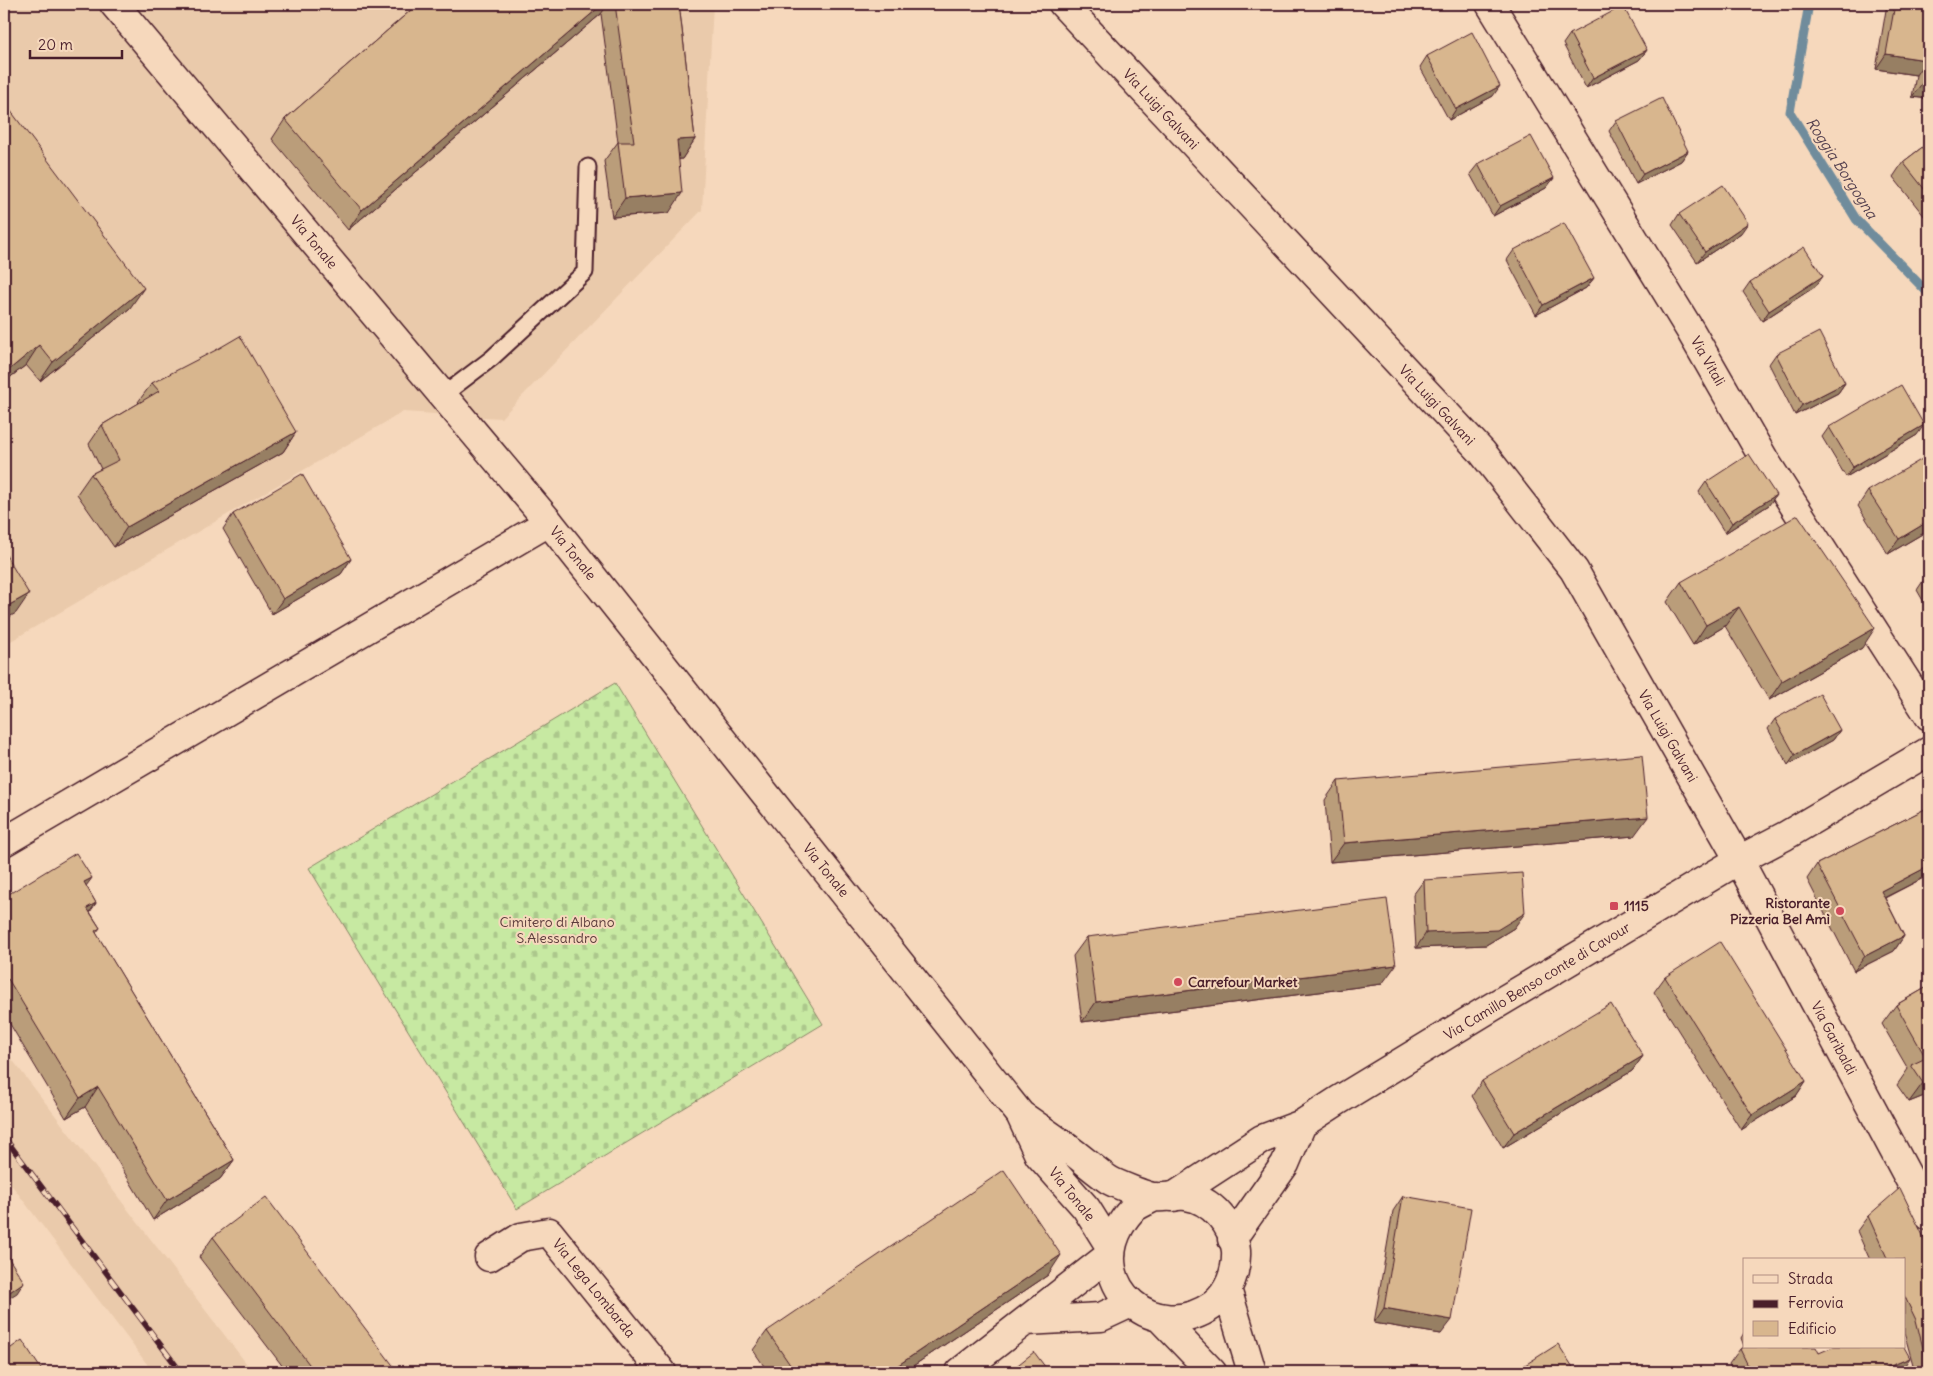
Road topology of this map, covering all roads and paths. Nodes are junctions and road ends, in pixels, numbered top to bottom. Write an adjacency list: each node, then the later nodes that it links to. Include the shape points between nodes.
1 (114, 4): 5 (street, Via Tonale)
2 (1063, 4): 10 (street, Via Luigi Galvani, via 1482,452 1574,570)
3 (1490, 4): 7 (street, Via Vitali, via 1685,322 1764,459)
4 (588, 167): 5 (lane, via 585,272 492,358)
5 (442, 396): 6 (street, Via Tonale)
6 (549, 522): 9 (street); 11 (street, Via Tonale)
7 (1929, 716)
8 (1929, 751): 10 (street, Via Camillo Benso conte di Cavour)
9 (4, 842)
10 (1740, 860): 12 (street, Via Camillo Benso conte di Cavour); 14 (street, Via Garibaldi)
11 (1020, 1114): 13 (street, Via Tonale, via 1110,1181); 16 (street, Via Tonale, via 1039,1155 1086,1208)
12 (1302, 1124): 13 (street, Via Camillo Benso conte di Cavour, via 1262,1139); 15 (street, via 1285,1164)
13 (1163, 1197): 15 (street, Via Tonale, via 1186,1196 1203,1202 1220,1216 1230,1229); 16 (street, via 1134,1208 1125,1217 1114,1236)
14 (1929, 1216)
15 (1232, 1239): 18 (street, Via Tonale, via 1236,1250 1235,1269)
16 (1111, 1251): 19 (street, Via Tonale, via 1112,1270 1118,1286); 21 (street)
17 (489, 1257): 22 (street, Via Lega Lombarda, via 521,1238 549,1232)
18 (1227, 1289): 20 (street, Via Tonale, via 1219,1301 1201,1313 1182,1319); 25 (street)
19 (1131, 1303): 20 (street, Via Tonale); 21 (street, via 1101,1317)
20 (1160, 1318): 24 (street, Via Tonale)
21 (1026, 1321): 23 (street)
22 (662, 1372)
23 (960, 1372)
24 (1212, 1372)
25 (1252, 1372)

